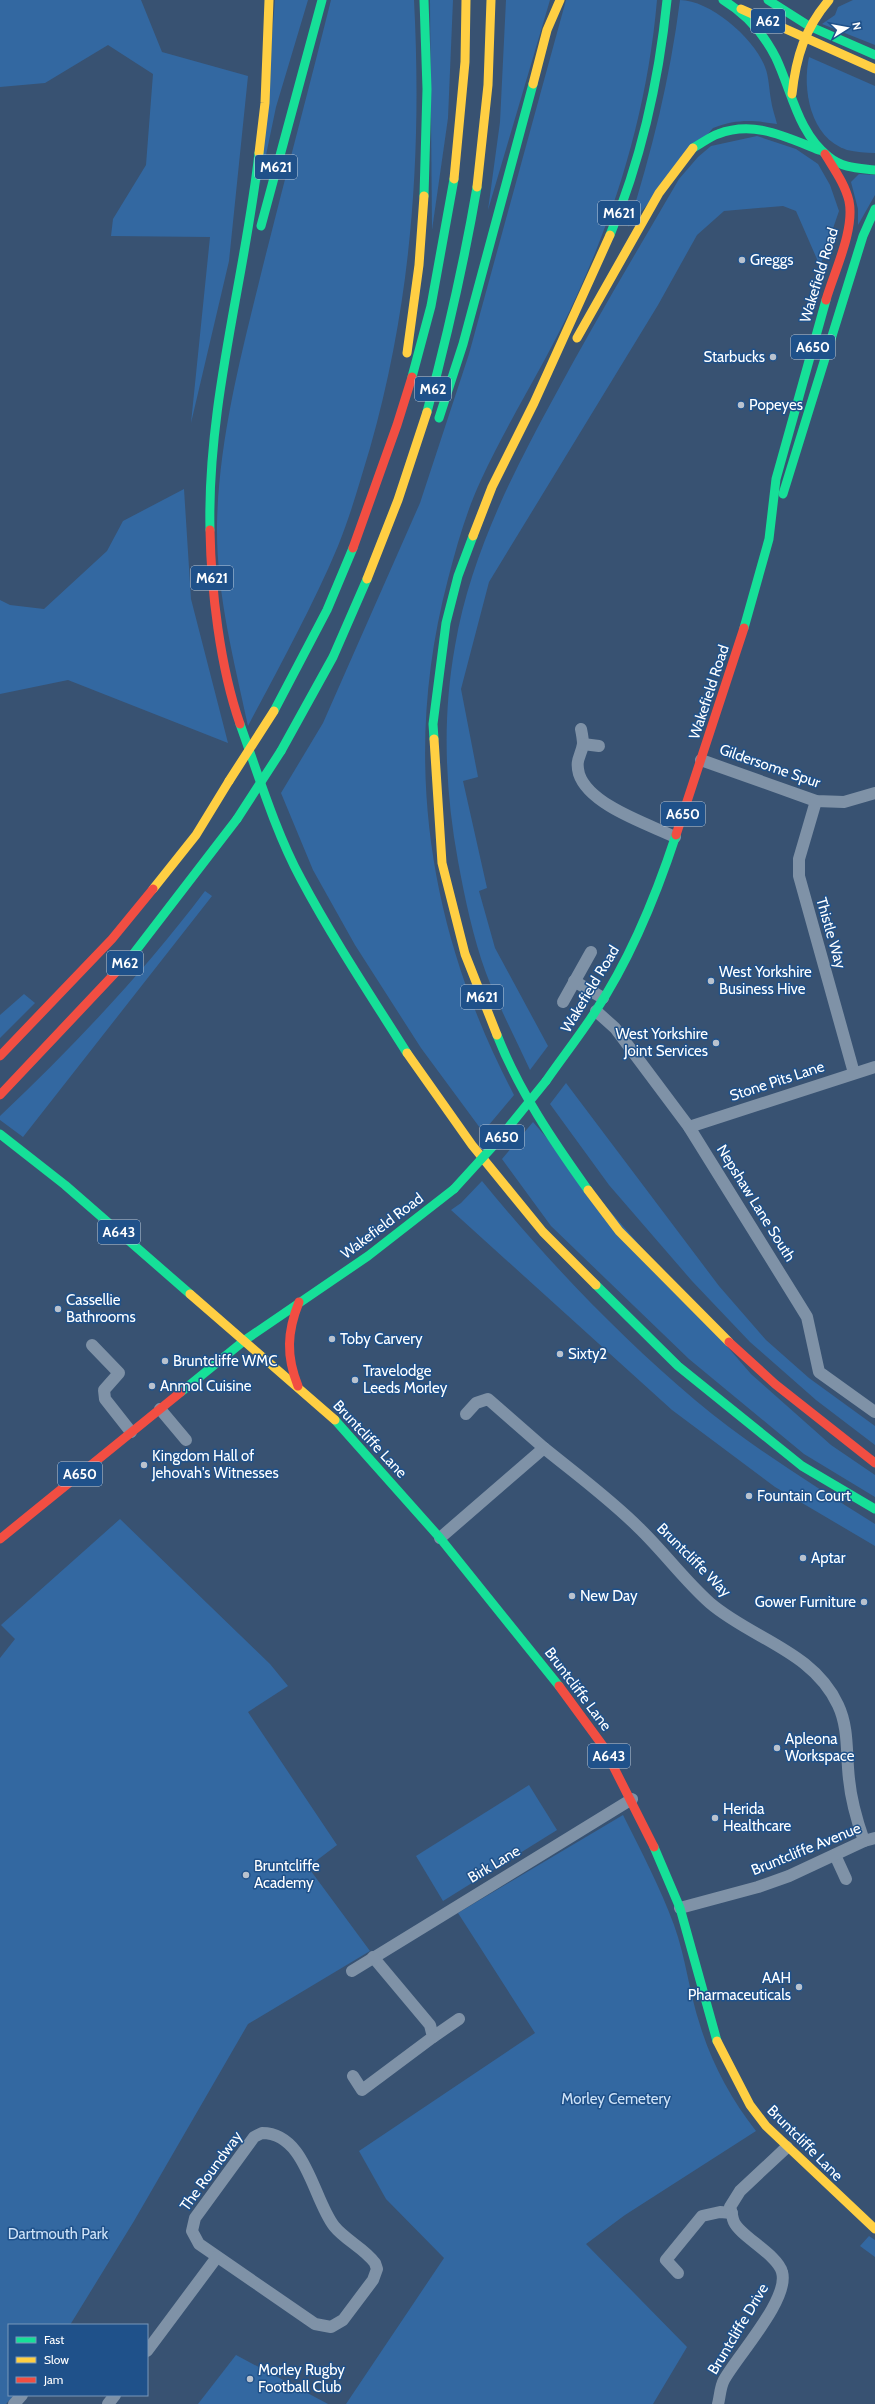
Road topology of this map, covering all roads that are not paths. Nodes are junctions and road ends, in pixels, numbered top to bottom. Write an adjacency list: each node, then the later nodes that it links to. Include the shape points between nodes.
1 (269, 0): 20 (main road, M621, via 265,103 256,182)
2 (322, 0): 20 (main road, M621)
3 (424, 0): 23 (main road, M62, via 428,63 425,210 418,288)
4 (466, 0): 23 (main road, M62, via 462,111 443,252 428,321)
5 (491, 0): 28 (main road, M62, via 486,109 475,199 464,268 448,339 412,459 384,538)
6 (560, 0): 22 (main road, via 547,30 463,344)
7 (667, 0): 21 (main road, M621, via 662,48 653,91 640,148 623,204 592,279)
8 (723, 0): 11 (main road, A62)
9 (768, 0): 12 (main road, A62)
10 (829, 0): 12 (main road)
11 (733, 5): 13 (main road, A62); 16 (main road, via 765,38)
12 (809, 26): 13 (main road); 14 (main road, A62)
13 (804, 37): 15 (main road, A62); 16 (main road, via 796,56)
14 (875, 55)
15 (875, 69)
16 (792, 95): 17 (main road, Wakefield Road, via 800,122)
17 (822, 152): 18 (main road, via 836,162 852,168); 21 (main road, M621, via 768,130 754,128 718,134 692,149 659,193 590,318); 24 (main road, Wakefield Road / A650, via 841,180 849,202 848,233 833,275)
18 (875, 170)
19 (875, 210): 25 (main road, Wakefield Road / A650, via 863,236)
20 (231, 334): 58 (main road, M621, via 218,402 209,496 215,609 234,706 266,797 300,878 411,1060 472,1145 543,1232 678,1366 802,1466)
21 (534, 403): 57 (main road, M621, via 492,487 458,576 446,623 439,669 433,724 442,863 464,954 523,1092 563,1156 619,1231 708,1323 775,1384)
22 (436, 424)
23 (390, 450): 41 (main road, M62, bridge, via 334,594 274,711 196,835 112,939)
24 (783, 452): 25 (main road); 26 (main road, Wakefield Road / A650, via 776,479)
25 (796, 456): 26 (main road, Wakefield Road / A650)
26 (772, 525): 32 (main road, Wakefield Road / A650, via 739,648)
27 (395, 533): 28 (main road)
28 (332, 659): 44 (main road, M62, bridge, via 281,751 237,819 134,953)
29 (581, 729): 30 (street)
30 (583, 744): 31 (street); 35 (street, via 577,759 579,774 590,792 619,811)
31 (599, 746)
32 (701, 760): 34 (street, Gildersome Spur); 35 (main road, Wakefield Road / A650)
33 (875, 793): 34 (street, Gildersome Spur, via 844,802)
34 (816, 801): 43 (street, Thistle Way, via 799,860 799,876)
35 (675, 837): 38 (main road, Wakefield Road / A650, via 661,881)
36 (591, 952): 37 (street)
37 (574, 981): 38 (street); 39 (street)
38 (603, 998): 40 (main road, Wakefield Road / A650)
39 (563, 1002)
40 (596, 1011): 45 (street, Nepshaw Lane South, via 615,1028); 47 (main road, Wakefield Road / A650, bridge, via 501,1138 454,1189 368,1256)
41 (0, 1056)
42 (875, 1067): 43 (street, Stone Pits Lane)
43 (854, 1073): 45 (street, Stone Pits Lane)
44 (0, 1096)
45 (689, 1127): 52 (street, Nepshaw Lane South, via 807,1317 819,1372)
46 (0, 1134): 48 (main road, A643, via 65,1186)
47 (299, 1302): 48 (main road, Wakefield Road / A650); 50 (main road, via 290,1322 286,1342 289,1360)
48 (245, 1340): 50 (main road, Bruntcliffe Lane / A643); 51 (main road, A650)
49 (92, 1345): 54 (street, via 119,1373 104,1390 105,1398)
50 (299, 1388): 60 (main road, Bruntcliffe Lane / A643, via 340,1424)
51 (160, 1409): 54 (main road, A650); 55 (street)
52 (875, 1412)
53 (466, 1414): 56 (street, Bruntcliffe Way, via 476,1403 488,1399)
54 (131, 1432): 59 (main road, A650)
55 (186, 1440)
56 (544, 1448): 60 (street); 62 (street, Bruntcliffe Way, via 638,1527 710,1603 795,1656 822,1678 838,1704 845,1723 849,1780 857,1819)
57 (875, 1463)
58 (875, 1509)
59 (1, 1536)
60 (440, 1538): 61 (main road, Bruntcliffe Lane / A643, via 545,1668 603,1746)
61 (632, 1799): 65 (main road, Bruntcliffe Lane / A643); 66 (street, Birk Lane)
62 (869, 1839): 63 (street, Bruntcliffe Avenue)
63 (835, 1855): 64 (street); 65 (street, Bruntcliffe Avenue, via 758,1887)
64 (846, 1879)
65 (680, 1908): 71 (main road, Bruntcliffe Lane / A643, via 712,2027 722,2053 750,2105)
66 (373, 1956): 67 (street, Birk Lane); 69 (street, via 430,2025)
67 (352, 1971)
68 (459, 2019): 69 (street)
69 (433, 2037): 70 (street, via 362,2090)
70 (353, 2076)
71 (787, 2147): 72 (street, via 740,2191 730,2208); 73 (main road, Bruntcliffe Lane / A643)
72 (732, 2213): 75 (street, via 720,2212 702,2216 662,2256); 81 (street, Bruntcliffe Drive, via 734,2223 770,2256 782,2271 783,2280 781,2291 767,2318 723,2382)
73 (875, 2228)
74 (217, 2257): 74 (street, The Roundway, via 315,2324 324,2327 331,2327 343,2320 373,2280 377,2269 371,2258 334,2227 324,2211 302,2160 290,2146 269,2133 254,2137 192,2223 192,2231 199,2244); 76 (street)
75 (678, 2273)
76 (148, 2350)
77 (21, 2396): 79 (street)
78 (114, 2396): 80 (street)
79 (14, 2404)
80 (108, 2404)
81 (718, 2404)

